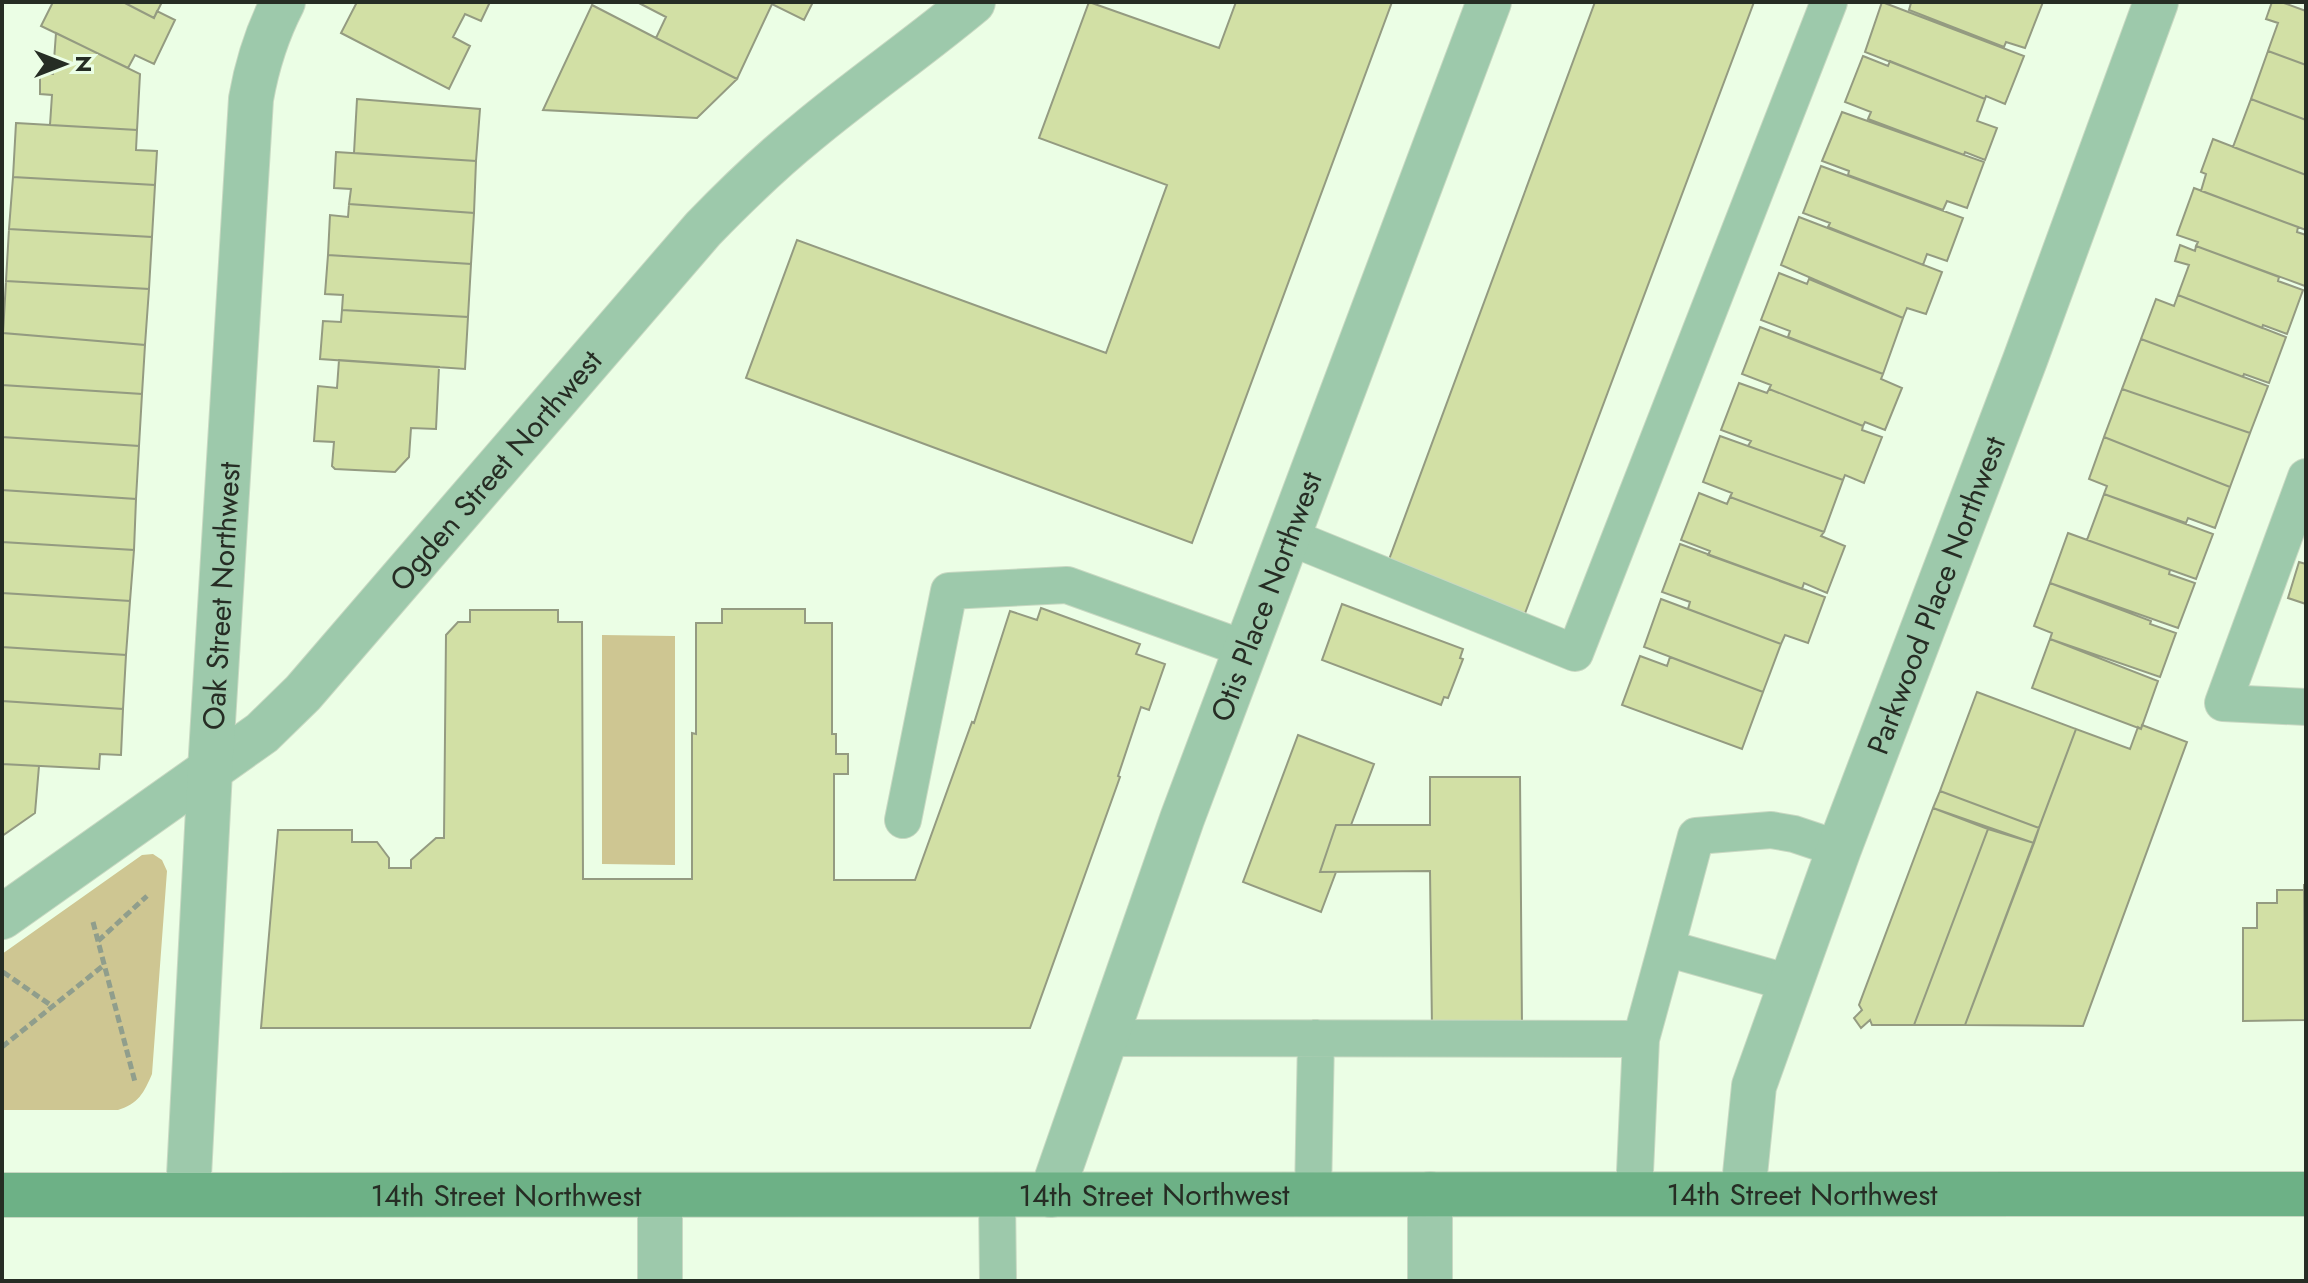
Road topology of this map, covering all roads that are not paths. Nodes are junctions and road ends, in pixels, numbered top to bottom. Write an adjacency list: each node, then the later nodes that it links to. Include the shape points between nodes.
1 (283, 2): 10 (street, Oak Street Northwest, via 255,73 251,99)
2 (973, 2): 10 (street, Ogden Street Northwest, via 807,131 735,195 303,693 262,733)
3 (1489, 2): 7 (street, Otis Place Northwest)
4 (1829, 2): 7 (lane, via 1575,653)
5 (2156, 2): 12 (street, Parkwood Place Northwest)
6 (2306, 477): 9 (lane, via 2223,703)
7 (1287, 536): 8 (street, Otis Place Northwest)
8 (1245, 649): 11 (lane, via 1067,585 949,591); 16 (street, Otis Place Northwest)
9 (2306, 707)
10 (210, 771): 13 (street, Ogden Street Northwest); 24 (street, Oak Street Northwest)
11 (903, 820)
12 (1839, 849): 14 (lane, via 1771,830 1696,836); 15 (street, Parkwood Place Northwest)
13 (2, 917)
14 (1666, 948): 15 (lane); 18 (lane)
15 (1790, 983): 21 (street, Parkwood Place Northwest, via 1754,1086)
16 (1103, 1038): 17 (lane); 27 (street, Otis Place Northwest)
17 (1316, 1038): 18 (lane); 28 (lane)
18 (1641, 1039): 20 (lane)
19 (1430, 1194): 20 (main road, 14th Street Northwest); 28 (main road, 14th Street Northwest); 31 (street)
20 (1634, 1194): 21 (main road, 14th Street Northwest)
21 (1743, 1194): 22 (main road, 14th Street Northwest)
22 (2306, 1194)
23 (2, 1195): 24 (main road, 14th Street Northwest)
24 (188, 1195): 25 (main road, 14th Street Northwest)
25 (660, 1195): 26 (main road, 14th Street Northwest); 29 (street)
26 (997, 1195): 27 (main road, 14th Street Northwest); 30 (lane)
27 (1051, 1195): 28 (main road, 14th Street Northwest)
28 (1313, 1195)
29 (660, 1281)
30 (998, 1281)
31 (1430, 1281)

